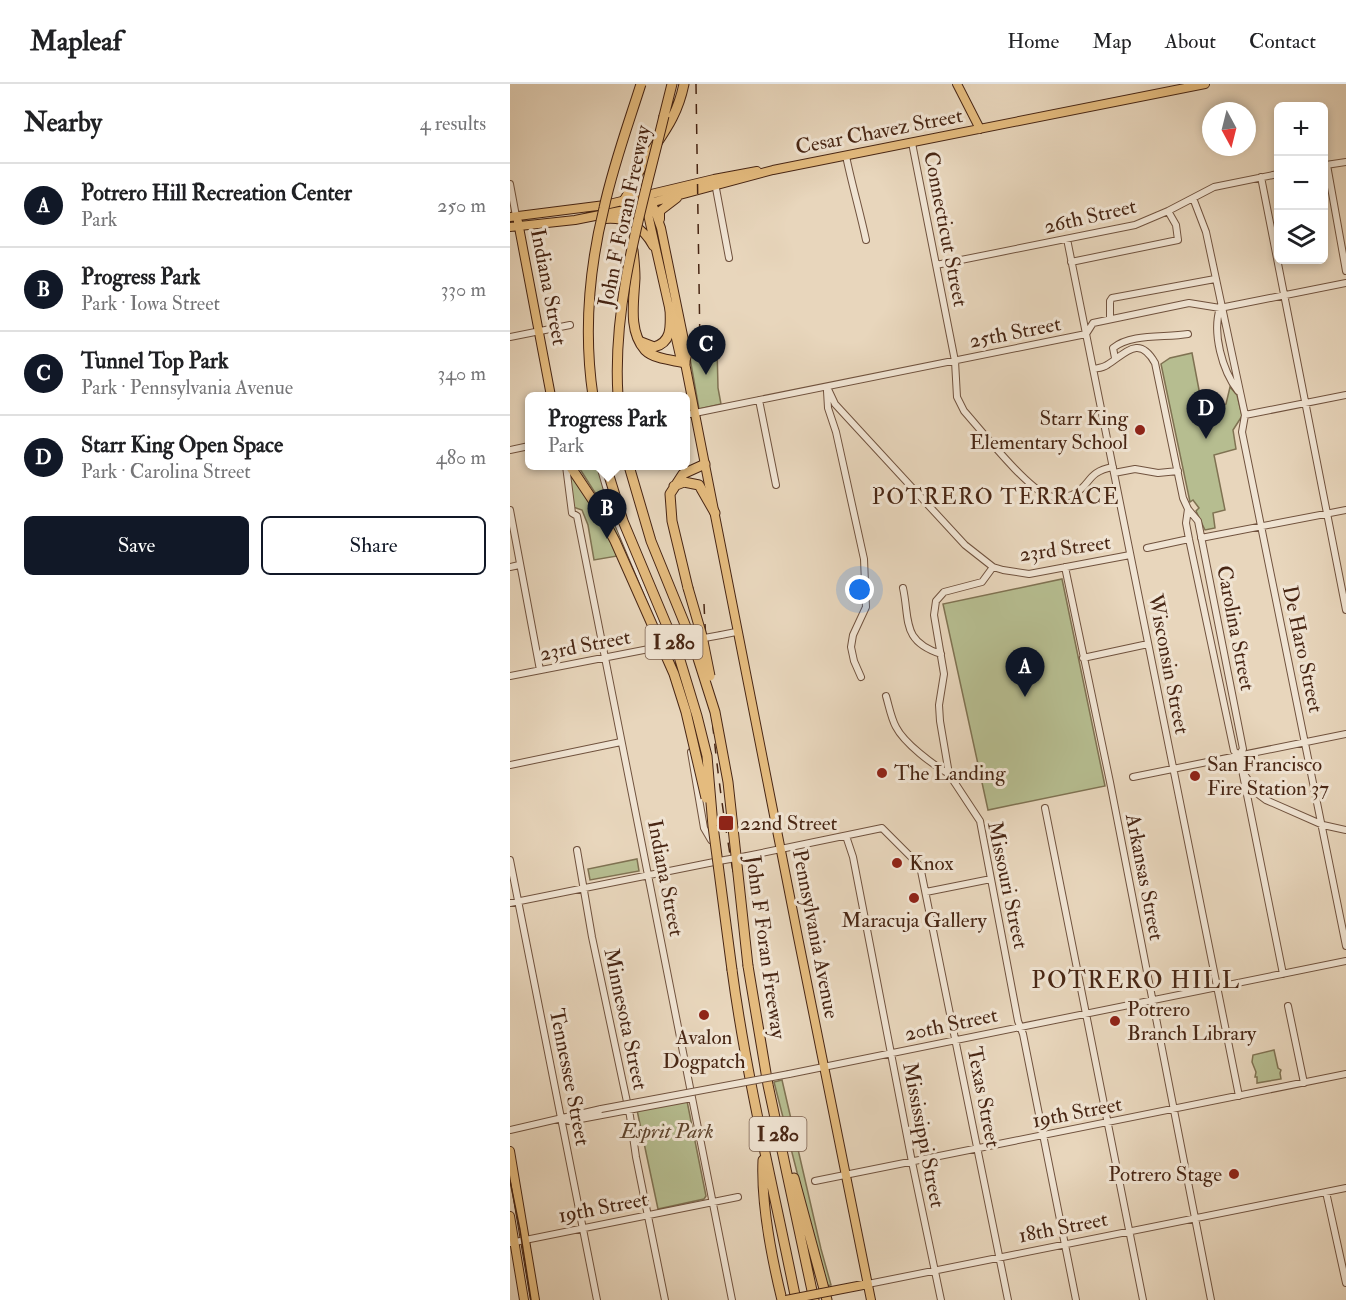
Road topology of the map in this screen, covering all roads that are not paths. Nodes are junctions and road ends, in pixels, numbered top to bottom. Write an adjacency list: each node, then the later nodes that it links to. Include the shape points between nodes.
1 (641, 84): 52 (highway, bridge, via 608,189 595,253 589,321)
2 (672, 84): 28 (highway, John F Foran Freeway, bridge)
3 (684, 84): 9 (highway, via 674,118)
4 (957, 84): 6 (main road)
5 (1205, 84): 6 (main road, Cesar Chavez Street)
6 (980, 129): 7 (main road, Cesar Chavez Street)
7 (912, 142): 8 (main road, Cesar Chavez Street); 32 (street, Connecticut Street)
8 (846, 156): 15 (main road, Cesar Chavez Street, via 747,172); 27 (street)
9 (646, 161): 19 (highway, via 644,179); 20 (highway)
10 (1346, 162): 11 (street)
11 (1328, 165)
12 (1274, 175): 13 (street, 26th Street)
13 (1260, 177): 18 (street, 26th Street, via 1214,187); 36 (street)
14 (1328, 180): 33 (street)
15 (715, 182): 17 (main road, Cesar Chavez Street); 19 (main road, Cesar Chavez Street); 30 (street)
16 (510, 184): 22 (street, Indiana Street)
17 (683, 194): 19 (main road, Cesar Chavez Street); 25 (main road, via 660,210)
18 (1193, 198): 21 (street, 26th Street); 34 (street, De Haro Street, via 1206,232)
19 (649, 201): 20 (main road, Cesar Chavez Street); 23 (main road, Cesar Chavez Street); 25 (main road, Pennsylvania Avenue); 29 (main road, Pennsylvania Avenue)
20 (623, 202): 22 (main road, Cesar Chavez Street)
21 (1168, 211): 26 (street, 26th Street, via 1142,223); 31 (street, via 1178,240)
22 (513, 217): 24 (main road, Indiana Street)
23 (574, 220): 24 (main road, Cesar Chavez Street); 29 (main road, via 613,218 628,222 645,233)
24 (514, 227): 41 (main road, Indiana Street)
25 (661, 228): 48 (main road, Pennsylvania Avenue, via 687,355)
26 (1067, 239): 31 (street, Wisconsin Street); 32 (street, 26th Street)
27 (866, 240)
28 (633, 244): 45 (highway, via 633,316); 53 (highway, John F Foran Freeway, bridge, via 620,312)
29 (658, 258): 37 (main road, Pennsylvania Avenue)
30 (729, 258)
31 (1071, 262): 42 (street, Wisconsin Street)
32 (936, 265): 47 (street, Connecticut Street)
33 (1346, 271)
34 (1215, 279): 38 (street, De Haro Street); 39 (street, via 1112,298)
35 (1346, 283): 36 (street, 25th Street)
36 (1284, 295): 38 (street, 25th Street); 58 (street)
37 (670, 306): 45 (highway, via 670,331 663,343 654,347); 48 (main road, Pennsylvania Avenue, via 680,356)
38 (1221, 308): 39 (street, 25th Street, via 1189,303); 55 (street, De Haro Street); 55 (street, De Haro Street, via 1217,317 1221,359)
39 (1110, 318): 42 (street, 25th Street, via 1093,323)
40 (570, 325): 41 (street)
41 (540, 331): 44 (street); 51 (main road, Indiana Street)
42 (1086, 334): 47 (street, 25th Street); 49 (street, Wisconsin Street)
43 (1188, 334): 46 (street, via 1123,342 1113,348)
44 (510, 337)
45 (640, 341): 48 (highway, via 654,355)
46 (1115, 358): 49 (street, Carolina Street, via 1105,367); 70 (street, Carolina Street, via 1138,348 1154,361)
47 (955, 361): 50 (street, 25th Street); 69 (street, Connecticut Street, via 957,397 964,411 1041,492 1056,497 1073,494 1096,472)
48 (685, 363): 54 (main road, Pennsylvania Avenue)
49 (1093, 369): 69 (street, Wisconsin Street)
50 (827, 387): 57 (street, 25th Street); 85 (street, via 836,404 949,528); 98 (street, via 828,408 864,559 866,607 851,646)
51 (550, 392)
52 (593, 392)
53 (618, 392)
54 (688, 392)
55 (1240, 394): 60 (street, De Haro Street)
56 (1346, 395): 58 (street)
57 (759, 400): 59 (street, 25th Street); 71 (street)
58 (1306, 404): 60 (street); 77 (street)
59 (690, 414): 63 (main road, Pennsylvania Avenue)
60 (1245, 415): 78 (street, De Haro Street, via 1242,432)
61 (525, 448): 62 (street)
62 (510, 450)
63 (705, 464): 72 (highway, via 683,474); 76 (main road, Pennsylvania Avenue)
64 (568, 470): 94 (street, Indiana Street, via 572,513 577,516)
65 (572, 470): 112 (highway, bridge, via 596,504 615,541 674,674)
66 (601, 470): 92 (street, via 614,514)
67 (608, 470): 112 (highway, I 280, bridge, via 623,521 691,694 707,756)
68 (630, 470): 100 (highway, John F Foran Freeway / I 280, bridge, via 651,541 702,669)
69 (1113, 470): 70 (street); 82 (street, Wisconsin Street)
70 (1178, 471): 73 (street, Carolina Street)
71 (776, 485)
72 (674, 486): 76 (highway, via 684,482 699,485); 100 (highway, bridge, via 670,500 672,522 702,636)
73 (1188, 509): 79 (street, Carolina Street, via 1198,521); 80 (street, Carolina Street)
74 (510, 510): 83 (street)
75 (1346, 510): 77 (street)
76 (715, 513): 90 (main road, Pennsylvania Avenue)
77 (1327, 513): 78 (street); 89 (street)
78 (1260, 526): 79 (street); 103 (street, De Haro Street)
79 (1201, 538): 104 (street, Carolina Street, via 1243,749)
80 (1189, 539): 81 (street); 104 (street, Carolina Street, via 1233,751)
81 (1147, 548)
82 (1130, 555): 86 (street, 23rd Street); 91 (street, Wisconsin Street)
83 (519, 565): 84 (street); 96 (street)
84 (510, 567)
85 (993, 567): 86 (street, 23rd Street, via 1029,574); 88 (street, 23rd Street, via 982,582)
86 (1065, 567): 95 (street, Arkansas Street)
87 (903, 588): 93 (street, via 909,632 931,651)
88 (944, 592): 93 (street, Missouri Street, via 934,608)
89 (1346, 610)
90 (736, 632): 92 (street, 23rd Street, bridge); 115 (main road, Pennsylvania Avenue)
91 (1148, 644): 95 (street); 106 (street, Wisconsin Street)
92 (669, 645): 94 (street, 23rd Street); 118 (street, via 683,702 704,828)
93 (941, 654): 108 (street, Missouri Street, via 944,674 939,705)
94 (604, 658): 96 (street, 23rd Street); 102 (street, Indiana Street)
95 (1083, 658): 129 (street, Arkansas Street)
96 (540, 670): 97 (street, 23rd Street)
97 (510, 676)
98 (861, 677)
99 (886, 696): 108 (street, via 900,734)
100 (720, 734): 142 (highway, John F Foran Freeway / I 280, bridge, via 748,966)
101 (1346, 734): 103 (street)
102 (621, 742): 105 (street); 119 (street, Indiana Street)
103 (1305, 742): 104 (street); 111 (street, De Haro Street)
104 (1239, 755): 106 (street); 107 (street, Carolina Street)
105 (510, 765)
106 (1173, 769): 109 (street); 128 (street, Wisconsin Street)
107 (1241, 769): 111 (street, via 1261,796); 127 (street, Carolina Street)
108 (949, 774): 120 (street, Missouri Street, via 980,821)
109 (1133, 777)
110 (1045, 808): 131 (street)
111 (1323, 825): 113 (street); 125 (street, De Haro Street)
112 (713, 826): 147 (highway, I 280, bridge, via 732,970)
113 (1346, 830)
114 (846, 836): 115 (street); 122 (street, Texas Street, via 882,828 920,866); 134 (street, Mississippi Street)
115 (780, 849): 118 (street, bridge); 135 (main road, Pennsylvania Avenue)
116 (577, 850): 121 (street, Minnesota Street)
117 (510, 860): 123 (street, Tennessee Street)
118 (718, 862): 119 (street)
119 (648, 875): 121 (street); 139 (street, Indiana Street)
120 (991, 879): 122 (street); 132 (street, Missouri Street)
121 (584, 888): 123 (street); 141 (street, Minnesota Street)
122 (926, 892): 133 (street, Texas Street)
123 (518, 901): 124 (street); 143 (street, Tennessee Street)
124 (510, 903)
125 (1346, 946)
126 (1346, 961): 127 (street, 20th Street)
127 (1283, 974): 128 (street, 20th Street)
128 (1218, 988): 129 (street, 20th Street); 138 (street, Wisconsin Street)
129 (1152, 1001): 131 (street, 20th Street); 140 (street, Arkansas Street)
130 (1288, 1006): 137 (street)
131 (1086, 1014): 132 (street, 20th Street); 144 (street)
132 (1020, 1027): 133 (street, 20th Street); 146 (street, Missouri Street)
133 (956, 1040): 134 (street, 20th Street); 148 (street, Texas Street)
134 (891, 1053): 135 (street, 20th Street); 150 (street, Mississippi Street)
135 (825, 1067): 143 (street, 20th Street, bridge); 151 (main road, Pennsylvania Avenue)
136 (1346, 1074): 137 (street, 19th Street)
137 (1304, 1083): 138 (street, 19th Street)
138 (1239, 1096): 140 (street, 19th Street)
139 (692, 1098): 141 (street, 20th Street); 156 (street, Indiana Street)
140 (1173, 1109): 144 (street, 19th Street); 159 (street, Arkansas Street)
141 (628, 1110): 143 (street, 20th Street, via 570,1121); 157 (street, Minnesota Street)
142 (773, 1110): 169 (highway); 177 (highway, John F Foran Freeway / I 280)
143 (562, 1119): 145 (street, 20th Street); 160 (street, Tennessee Street)
144 (1108, 1122): 146 (street, 19th Street); 161 (street)
145 (510, 1130)
146 (1043, 1135): 148 (street, 19th Street); 164 (street, Missouri Street)
147 (763, 1149): 175 (highway, via 762,1174 773,1257); 176 (highway, I 280)
148 (978, 1149): 150 (street, 19th Street); 165 (street, Texas Street)
149 (510, 1151): 162 (main road)
150 (912, 1162): 151 (street, 19th Street); 166 (street, Mississippi Street)
151 (846, 1175): 152 (street, 19th Street); 168 (main road, Pennsylvania Avenue)
152 (815, 1181)
153 (1346, 1188): 154 (street, 18th Street)
154 (1326, 1192): 159 (street, 18th Street); 167 (street)
155 (738, 1197): 156 (street, 19th Street)
156 (713, 1202): 157 (street, 19th Street); 174 (street, Indiana Street)
157 (648, 1215): 160 (street, 19th Street); 173 (street, Minnesota Street)
158 (510, 1216): 163 (main road)
159 (1195, 1218): 161 (street, 18th Street); 183 (street, Arkansas Street)
160 (582, 1228): 162 (street, 19th Street); 172 (street, Tennessee Street)
161 (1130, 1231): 164 (street, 18th Street); 182 (street)
162 (526, 1239): 163 (street, 19th Street); 171 (main road)
163 (513, 1242): 170 (main road)
164 (1065, 1245): 165 (street, 18th Street); 181 (street, Missouri Street)
165 (1000, 1257): 166 (street, 18th Street); 180 (street, Texas Street)
166 (936, 1271): 168 (street, 18th Street); 179 (street, Mississippi Street)
167 (1346, 1282)
168 (868, 1284): 169 (main road, 18th Street); 178 (main road, Pennsylvania Avenue)
169 (827, 1296): 175 (main road, 18th Street, bridge)
170 (524, 1300)
171 (535, 1300)
172 (597, 1300)
173 (665, 1300)
174 (732, 1300)
175 (784, 1300)
176 (796, 1300)
177 (814, 1300)
178 (871, 1300)
179 (941, 1300)
180 (1008, 1300)
181 (1076, 1300)
182 (1143, 1300)
183 (1211, 1300)

